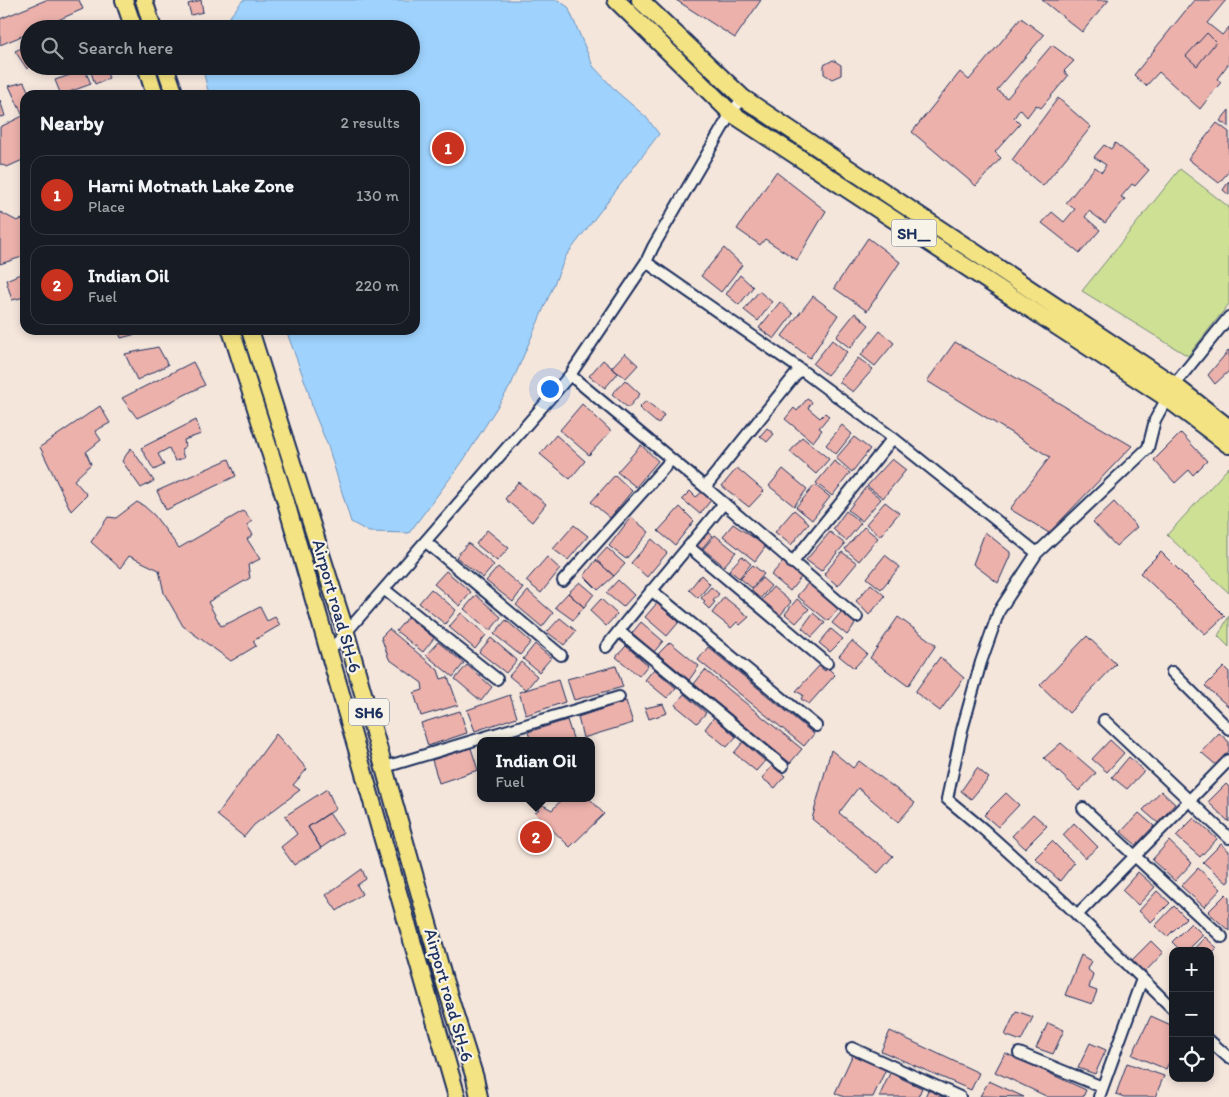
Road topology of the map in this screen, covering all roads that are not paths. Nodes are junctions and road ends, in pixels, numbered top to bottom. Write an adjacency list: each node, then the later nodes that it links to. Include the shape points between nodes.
1 (124, 0): 5 (main road)
2 (144, 0): 6 (main road)
3 (616, 0): 12 (main road, SH__)
4 (640, 0): 11 (main road)
5 (131, 20)
6 (150, 20)
7 (149, 75): 9 (main road)
8 (168, 75): 10 (main road)
9 (153, 90)
10 (173, 90)
11 (743, 98): 12 (street); 19 (main road)
12 (731, 113): 13 (street); 19 (main road, SH__)
13 (646, 262): 17 (street); 18 (street)
14 (1229, 317): 19 (street)
15 (233, 335): 37 (main road, Airport road SH-6 / SH6)
16 (252, 335): 35 (main road, SH6)
17 (800, 369): 21 (street); 24 (street)
18 (570, 376): 23 (street); 26 (street)
19 (1171, 392): 20 (main road); 22 (main road, SH__); 28 (street, via 1155,420 1148,448)
20 (1229, 428)
21 (893, 438): 28 (street); 29 (street)
22 (1229, 446)
23 (671, 460): 24 (street); 30 (street)
24 (704, 487): 25 (street)
25 (724, 503): 27 (street); 29 (street)
26 (426, 542): 31 (street); 38 (street)
27 (689, 547): 32 (street); 39 (street)
28 (1037, 554): 55 (street, via 999,611 962,730 947,799 984,828)
29 (792, 563): 33 (street)
30 (563, 581)
31 (385, 590): 35 (street); 41 (street)
32 (651, 590): 34 (street); 44 (street)
33 (857, 617)
34 (619, 631): 36 (street); 49 (street)
35 (346, 633): 37 (street); 50 (main road, SH6)
36 (606, 647)
37 (329, 652): 64 (main road, Airport road SH-6 / SH6)
38 (561, 656)
39 (827, 663)
40 (1172, 672): 45 (street)
41 (497, 680)
42 (619, 697): 46 (street)
43 (1104, 720): 51 (street)
44 (816, 726)
45 (1229, 729)
46 (485, 737)
47 (477, 739): 50 (street)
48 (1229, 760): 51 (street)
49 (783, 766)
50 (385, 767): 65 (main road, SH6)
51 (1188, 801): 53 (street); 54 (street)
52 (1083, 808): 54 (street)
53 (1229, 838)
54 (1135, 856): 55 (street); 56 (street)
55 (1077, 915): 57 (street)
56 (1222, 938)
57 (1142, 979): 58 (street); 63 (street)
58 (1169, 1005)
59 (1214, 1045): 62 (street)
60 (852, 1048): 66 (street)
61 (1019, 1053): 63 (street)
62 (1229, 1058)
63 (1101, 1092)
64 (457, 1097)
65 (479, 1097)
66 (960, 1097)

